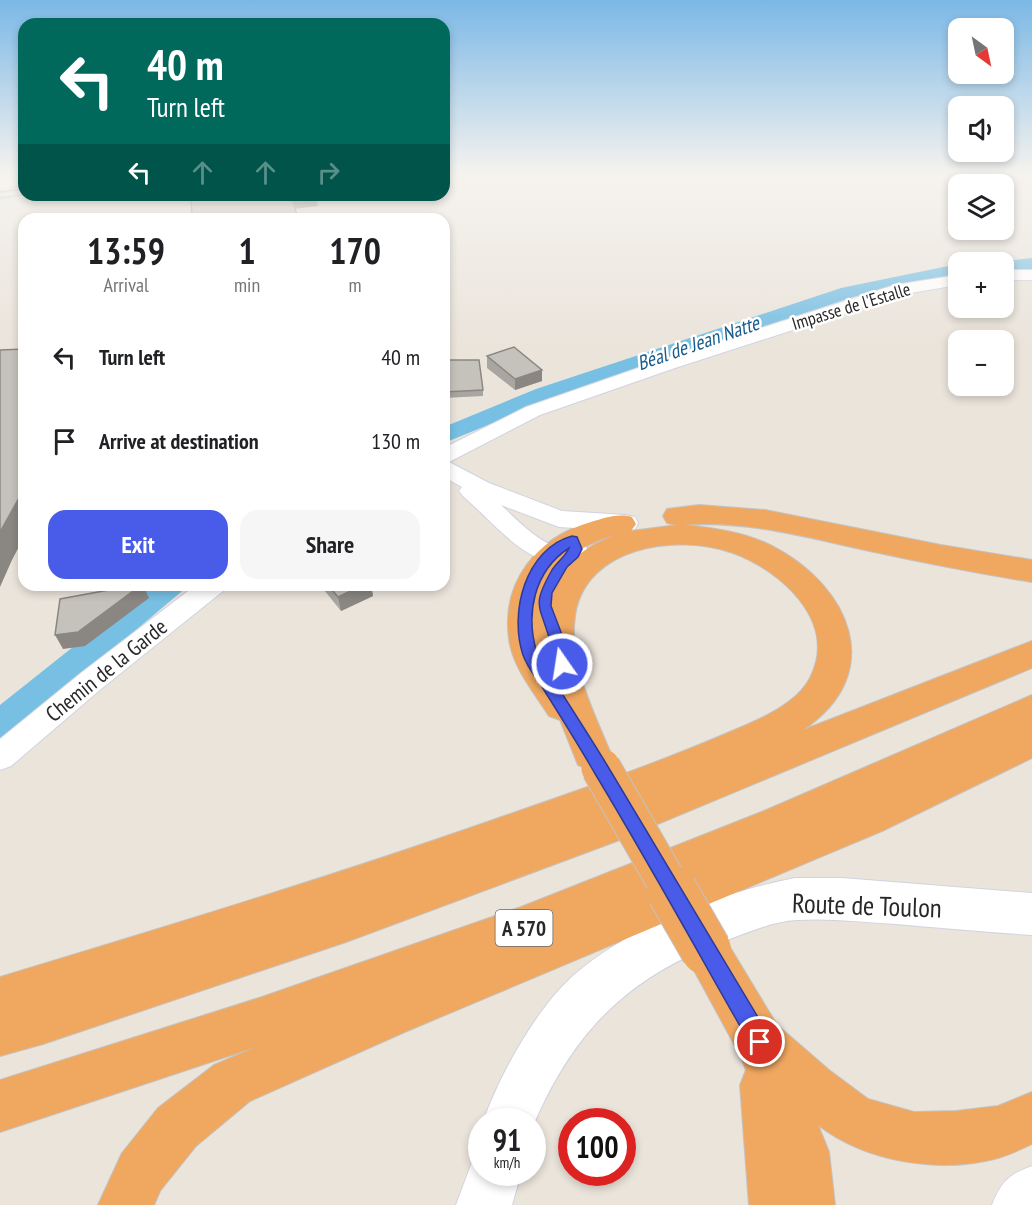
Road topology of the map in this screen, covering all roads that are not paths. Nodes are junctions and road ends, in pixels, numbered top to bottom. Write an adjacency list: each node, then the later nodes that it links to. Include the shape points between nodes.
1 (1014, 275): 2 (street)
2 (1032, 275)
3 (948, 282): 4 (street, Impasse de l'Estalle, via 901,289 533,411)
4 (450, 455)
5 (450, 473): 7 (street, via 482,488)
6 (450, 475): 7 (street, via 531,543)
7 (568, 546): 8 (highway, via 626,523 688,514 785,523); 14 (highway, via 572,577 562,597 557,640 569,693); 14 (highway, via 539,569 525,609 525,632 531,656); 16 (highway, via 681,536 711,537 740,544 795,576 828,615 833,636 830,675 818,695 792,718 681,772 374,882)
8 (1032, 571)
9 (206, 591): 13 (street, Chemin de la Garde)
10 (1032, 654): 17 (highway, via 602,828 346,920)
11 (1032, 710): 19 (highway, A 570, via 731,844 521,929 269,1020)
12 (1032, 740): 24 (highway, via 867,818 232,1083 177,1127 141,1172)
13 (0, 757)
14 (596, 761): 18 (highway, bridge)
15 (1032, 914): 20 (main road, Route de Toulon, via 795,899 765,905 700,928 630,962 590,993 536,1066)
16 (0, 1001)
17 (0, 1032)
18 (760, 1042): 21 (highway, via 855,1121 914,1138 998,1132); 26 (highway); 27 (highway, via 802,1152)
19 (0, 1106)
20 (514, 1108)
21 (1032, 1118)
22 (490, 1186): 25 (main road)
23 (1032, 1193): 28 (main road)
24 (126, 1205)
25 (484, 1205)
26 (777, 1205)
27 (807, 1205)
28 (1020, 1205)

